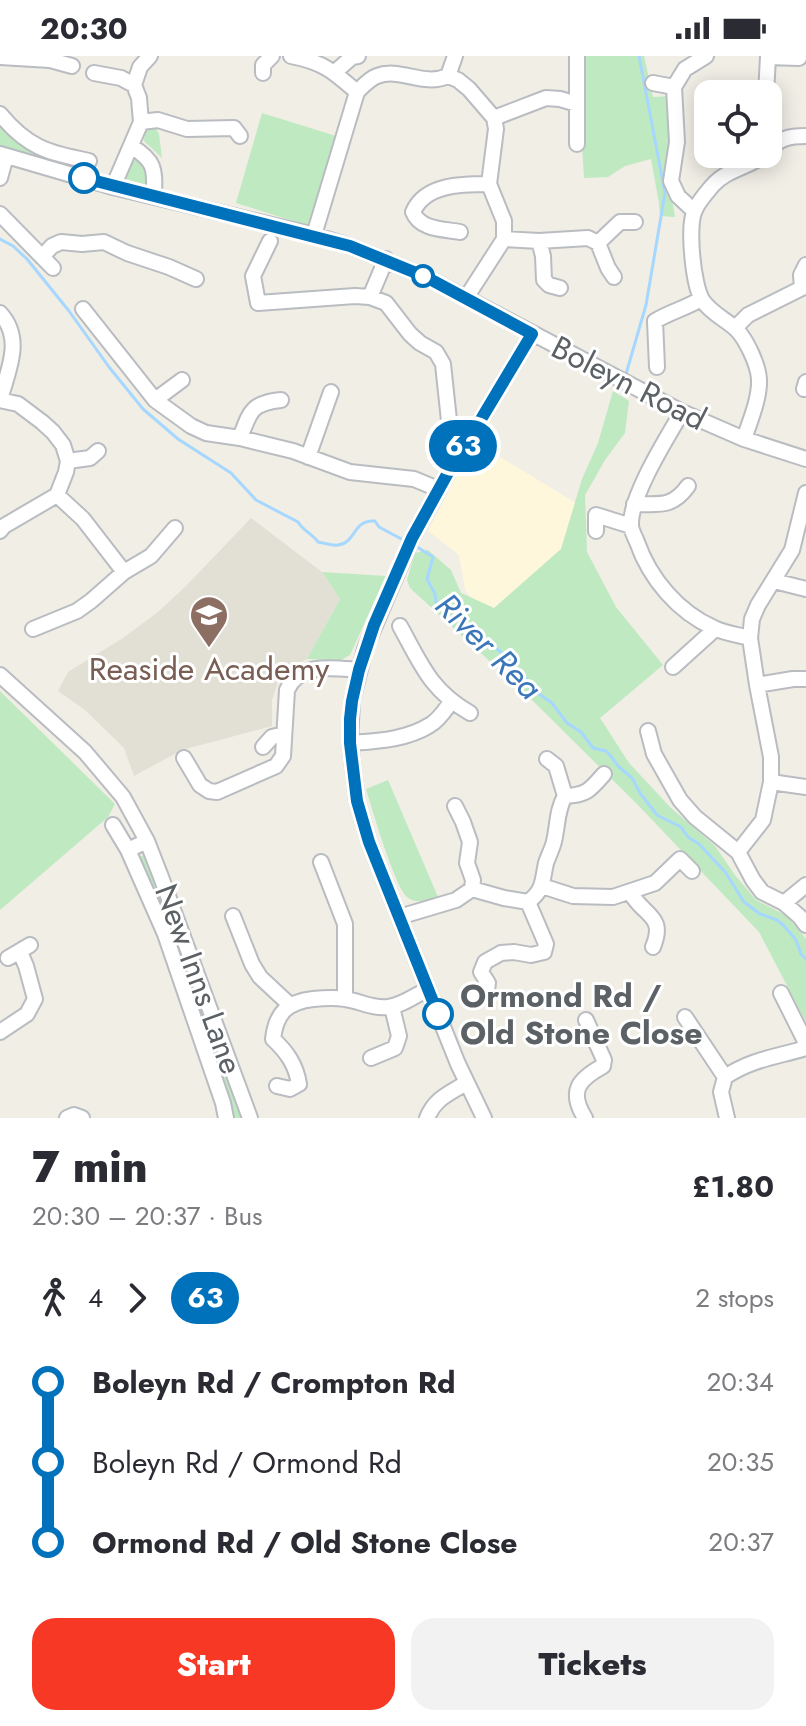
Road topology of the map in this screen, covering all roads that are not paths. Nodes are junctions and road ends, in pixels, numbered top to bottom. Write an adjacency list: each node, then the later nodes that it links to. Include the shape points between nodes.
1 (150, 56): 18 (street)
2 (272, 56): 14 (street)
3 (291, 56): 12 (street, via 314,60)
4 (358, 56): 12 (street)
5 (455, 56): 15 (street)
6 (577, 56): 21 (street)
7 (706, 56): 19 (street, via 685,69)
8 (0, 57): 11 (street)
9 (764, 57): 10 (street); 16 (street)
10 (799, 58)
11 (72, 66)
12 (335, 72): 20 (street)
13 (94, 73): 18 (street)
14 (263, 73)
15 (448, 76): 20 (street, via 424,80 385,74); 23 (street)
16 (765, 80)
17 (653, 83): 19 (street)
18 (134, 85): 24 (street)
19 (674, 87): 37 (street, via 677,142 671,181)
20 (357, 92): 41 (street)
21 (577, 104): 23 (street, via 546,98); 28 (street)
22 (0, 114): 31 (street, via 32,144)
23 (494, 118): 34 (street)
24 (141, 122): 25 (street, via 158,120 187,129 234,128); 29 (street)
25 (240, 136)
26 (806, 136): 27 (street)
27 (782, 141)
28 (577, 144)
29 (131, 146): 35 (street); 36 (street, via 151,163)
30 (3, 155): 33 (street); 35 (street, Boleyn Road)
31 (89, 161)
32 (740, 168): 37 (street, via 714,184)
33 (0, 178)
34 (489, 184): 40 (street, via 443,188 417,204 413,212 425,225); 42 (street, via 504,221)
35 (113, 187): 36 (street, Boleyn Road)
36 (154, 196): 41 (street, Boleyn Road)
37 (694, 211): 54 (street, via 693,274)
38 (0, 214): 49 (street, via 48,263 52,246 61,242 104,242)
39 (635, 222): 45 (street, via 620,222)
40 (460, 232)
41 (314, 235): 46 (street, Boleyn Road)
42 (504, 239): 44 (street); 53 (street)
43 (270, 241): 52 (street, via 253,276 252,305)
44 (539, 241): 45 (street, via 588,238); 50 (street, via 544,280)
45 (598, 243): 48 (street)
46 (386, 259): 52 (street); 53 (street, Boleyn Road)
47 (806, 265): 51 (street, via 801,275)
48 (614, 277)
49 (196, 279)
50 (560, 288)
51 (804, 289): 57 (street, via 748,315)
52 (370, 297): 66 (street, via 386,303 410,334 439,357)
53 (466, 298): 58 (street, Boleyn Road)
54 (701, 299): 57 (street); 59 (street, via 655,321)
55 (83, 309): 63 (street)
56 (0, 313): 62 (street, via 8,323 13,348)
57 (735, 328): 68 (street, via 759,379)
58 (532, 334): 65 (street, Boleyn Road); 74 (street)
59 (657, 367)
60 (182, 380): 63 (street)
61 (331, 392): 70 (street)
62 (0, 400): 72 (street, via 18,404 42,422 63,445)
63 (155, 400): 67 (street, via 206,433)
64 (281, 400): 67 (street, via 251,409)
65 (682, 412): 68 (street, Boleyn Road); 77 (street)
66 (450, 430)
67 (240, 438): 70 (street)
68 (744, 439): 71 (street, Boleyn Road)
69 (98, 451): 72 (street, via 90,458)
70 (308, 457): 74 (street, via 350,472 414,479)
71 (806, 459)
72 (68, 461): 76 (street)
73 (688, 486): 77 (street, via 678,499)
74 (438, 489): 91 (street, via 412,538)
75 (806, 493): 78 (street)
76 (57, 495): 81 (street); 83 (street)
77 (634, 504): 79 (street)
78 (803, 519): 84 (street)
79 (631, 526): 82 (street, via 596,515); 87 (street, via 655,579 690,614)
80 (167, 530): 83 (street, via 151,556)
81 (0, 531)
82 (596, 531)
83 (124, 572): 88 (street, via 77,611)
84 (774, 581): 85 (street); 89 (street, via 752,619)
85 (806, 589)
86 (400, 626): 95 (street, via 433,684)
87 (715, 629): 89 (street); 90 (street)
88 (42, 630)
89 (750, 638): 94 (street)
90 (673, 667)
91 (359, 670): 98 (street, via 308,669 296,676 287,690); 99 (street)
92 (0, 675): 109 (street, New Inns Lane, via 85,752 123,797)
93 (806, 679): 94 (street)
94 (757, 685): 104 (street)
95 (451, 702): 96 (street); 99 (street, via 419,730 383,741)
96 (470, 713)
97 (648, 731): 111 (street, via 654,754 680,800)
98 (284, 734): 100 (street); 101 (street, via 283,756 276,766 238,781 226,796 204,789)
99 (350, 743): 121 (street, via 357,801)
100 (263, 747)
101 (184, 758)
102 (547, 759): 106 (street, via 556,766)
103 (604, 774): 106 (street, via 589,792)
104 (771, 782): 105 (street); 111 (street, via 763,820)
105 (806, 787)
106 (565, 796): 115 (street)
107 (455, 806): 116 (street, via 470,842)
108 (113, 825): 110 (street, New Inns Lane)
109 (147, 841): 110 (street, New Inns Lane); 143 (street, New Inns Lane)
110 (128, 850): 142 (street, New Inns Lane, via 165,934)
111 (738, 852): 119 (street, via 762,892)
112 (321, 862): 128 (street, via 345,924)
113 (692, 871): 117 (street, via 680,859 655,883)
114 (806, 885): 119 (street)
115 (542, 886): 117 (street, via 573,896); 118 (street)
116 (472, 889): 118 (street); 121 (street, via 456,900)
117 (630, 892): 123 (street, via 658,926)
118 (528, 902): 127 (street, via 546,944 544,952 501,953 485,962 481,972 487,990)
119 (784, 903): 122 (street)
120 (233, 916): 129 (street, via 260,977)
121 (399, 917): 125 (street)
122 (806, 925)
123 (653, 947)
124 (19, 952): 133 (street, via 35,999 27,1014)
125 (428, 989): 130 (street); 137 (street)
126 (781, 993): 134 (street)
127 (476, 998)
128 (345, 999): 129 (street); 130 (street, via 374,1008)
129 (290, 1005): 138 (street, via 281,1012 273,1039 293,1063 299,1084 290,1089)
130 (392, 1007): 135 (street, via 399,1036 395,1048)
131 (586, 1020): 139 (street, via 604,1060 580,1082)
132 (693, 1020): 136 (street)
133 (0, 1032)
134 (806, 1046): 136 (street, via 762,1058)
135 (371, 1058)
136 (725, 1077): 146 (street, via 721,1092)
137 (466, 1083): 144 (street, via 441,1098); 145 (street)
138 (277, 1086)
139 (578, 1116)
140 (67, 1118): 141 (street)
141 (82, 1118)
142 (226, 1118)
143 (250, 1118)
144 (427, 1118)
145 (484, 1118)
146 (727, 1118)

